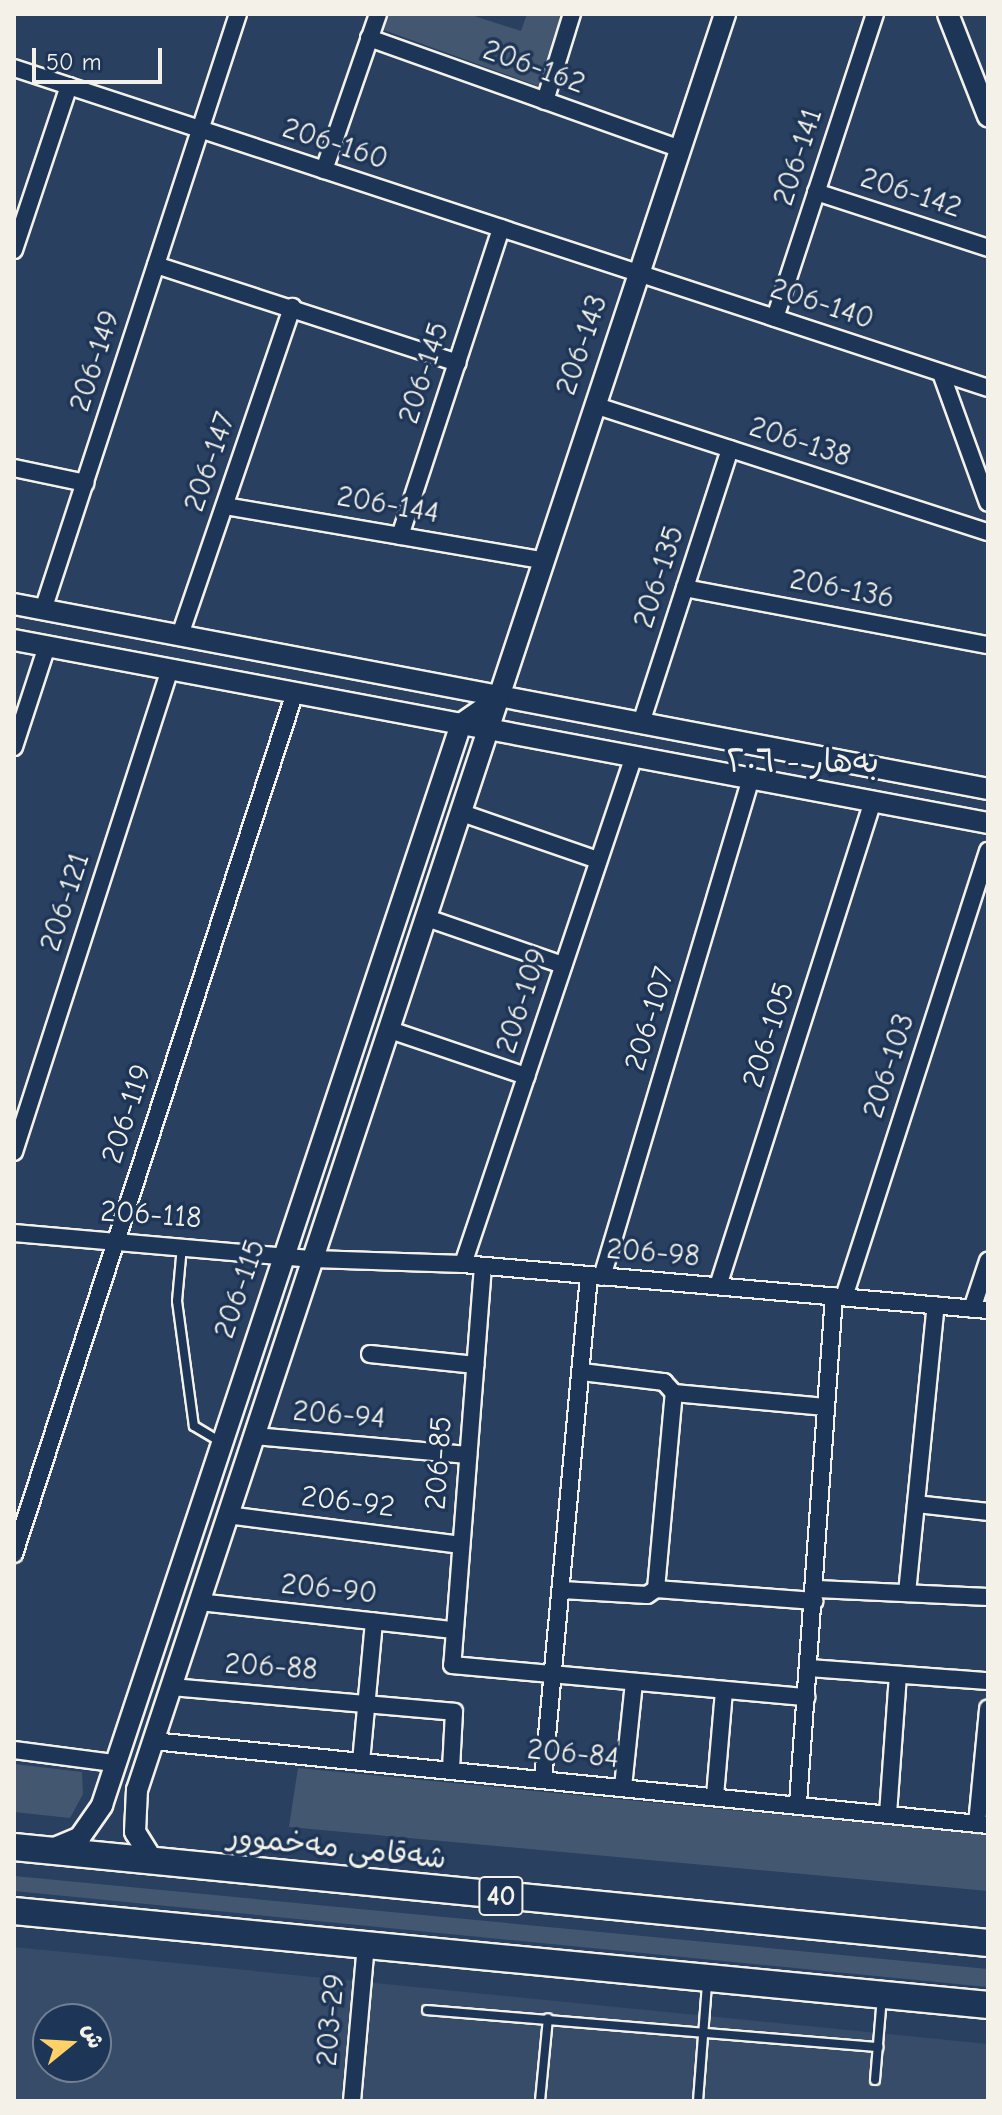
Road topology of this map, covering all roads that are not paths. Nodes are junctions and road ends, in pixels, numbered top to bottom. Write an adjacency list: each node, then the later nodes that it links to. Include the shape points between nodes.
1 (238, 14): 12 (street, 206-149)
2 (378, 14): 7 (street)
3 (572, 14): 10 (street)
4 (725, 14): 13 (street, 206-143)
5 (875, 14): 15 (street, 206-141)
6 (948, 14): 11 (street)
7 (369, 38): 10 (street, 206-162); 14 (street)
8 (14, 68): 9 (street, 206-160)
9 (69, 86): 12 (street, 206-160); 16 (street)
10 (545, 101): 13 (street, 206-162)
11 (988, 116)
12 (200, 130): 14 (street, 206-160); 20 (street, 206-149)
13 (680, 149): 21 (street, 206-143)
14 (324, 170): 17 (street, 206-160)
15 (816, 192): 18 (street, 206-142); 23 (street, 206-141)
16 (18, 223): 19 (street)
17 (501, 228): 21 (street, 206-160); 24 (street, 206-145)
18 (988, 248)
19 (14, 250)
20 (156, 265): 22 (street); 30 (street, 206-149)
21 (638, 273): 23 (street, 206-140); 27 (street, 206-143)
22 (292, 307): 24 (street); 32 (street, 206-147)
23 (775, 318): 25 (street, 206-140)
24 (457, 363): 34 (street, 206-145)
25 (941, 373): 26 (street, 206-140); 31 (street)
26 (988, 388)
27 (594, 405): 28 (street, 206-138); 35 (street, 206-143)
28 (730, 449): 33 (street, 206-138); 36 (street, 206-135)
29 (14, 468): 30 (street)
30 (85, 483): 38 (street, 206-149)
31 (988, 503)
32 (225, 506): 34 (street, 206-144); 39 (street, 206-147)
33 (988, 532)
34 (400, 536): 35 (street, 206-144)
35 (542, 560): 45 (street, 206-143)
36 (685, 588): 41 (street, 206-136); 46 (street, 206-135)
37 (14, 604): 38 (street)
38 (43, 610): 39 (street)
39 (180, 635): 45 (street)
40 (14, 640): 42 (street)
41 (988, 645)
42 (47, 646): 43 (street); 49 (street)
43 (170, 669): 44 (street); 62 (street, 206-121)
44 (295, 692): 47 (street); 64 (street, 206-119)
45 (500, 697): 46 (street); 47 (street); 48 (street, 206-143)
46 (641, 723): 52 (street)
47 (461, 724): 48 (street); 66 (street, 206-115)
48 (490, 729): 50 (street); 54 (street, 206-115)
49 (14, 747)
50 (634, 756): 51 (street); 57 (street, 206-109)
51 (751, 778): 53 (street); 71 (street, 206-107)
52 (988, 789)
53 (873, 801): 55 (street); 72 (street, 206-105)
54 (462, 813): 57 (street); 58 (street, 206-115)
55 (988, 823)
56 (988, 851): 73 (street, 206-103)
57 (598, 860): 59 (street, 206-109)
58 (427, 918): 59 (street); 60 (street, 206-115)
59 (563, 965): 61 (street, 206-109)
60 (390, 1030): 61 (street); 67 (street, 206-115)
61 (526, 1076): 69 (street, 206-109)
62 (14, 1152)
63 (14, 1233): 64 (street, 206-118)
64 (115, 1241): 65 (street, 206-118); 88 (street, 206-119)
65 (182, 1245): 66 (street, 206-118); 82 (lane, via 177,1301 194,1426)
66 (284, 1253): 67 (street, 206-118); 82 (street, 206-115)
67 (313, 1259): 69 (street, 206-98); 81 (street, 206-115)
68 (988, 1261): 75 (street)
69 (463, 1264): 70 (street, 206-98)
70 (483, 1266): 71 (street, 206-98); 77 (street, 206-85)
71 (595, 1276): 72 (street, 206-98); 78 (street, 206-107)
72 (718, 1286): 73 (street, 206-98)
73 (839, 1297): 74 (street, 206-98); 80 (street, 206-103)
74 (936, 1305): 75 (street, 206-98); 84 (street)
75 (980, 1309)
76 (370, 1354): 77 (street)
77 (475, 1365): 83 (street, 206-85)
78 (582, 1372): 79 (street, via 664,1382); 90 (street, 206-107)
79 (674, 1393): 80 (street); 89 (street)
80 (825, 1407): 92 (street, 206-103)
81 (254, 1436): 83 (street, 206-94); 86 (street, 206-115)
82 (219, 1441): 110 (street, 206-115)
83 (468, 1455): 87 (street, 206-85)
84 (916, 1504): 85 (street); 91 (street)
85 (988, 1512)
86 (227, 1515): 87 (street, 206-92); 94 (street, 206-115)
87 (461, 1545): 96 (street, 206-85)
88 (14, 1554)
89 (656, 1589): 90 (street, via 647,1595); 92 (street)
90 (562, 1590): 99 (street, 206-107)
91 (907, 1593): 92 (street); 93 (street)
92 (816, 1595): 97 (street, 206-103)
93 (988, 1597)
94 (199, 1602): 95 (street, 206-90); 102 (street, 206-115)
95 (374, 1622): 96 (street, 206-90); 105 (street)
96 (454, 1630): 99 (street, 206-85, via 452,1665)
97 (809, 1668): 98 (street); 104 (street, 206-103)
98 (898, 1675): 100 (street); 119 (street)
99 (554, 1677): 101 (street); 113 (street, 206-107)
100 (988, 1681)
101 (634, 1683): 103 (street); 114 (street)
102 (171, 1687): 105 (street, 206-88); 107 (street, 206-115)
103 (724, 1690): 104 (street); 115 (street)
104 (807, 1697): 117 (street, 206-103)
105 (367, 1702): 109 (street); 111 (street, 206-88, via 454,1712)
106 (988, 1709): 112 (street)
107 (153, 1741): 109 (street, 206-84); 118 (street, 206-115)
108 (14, 1750): 110 (street)
109 (361, 1762): 111 (street, 206-84)
110 (113, 1763): 116 (street, 206-115)
111 (451, 1770): 113 (street, 206-84)
112 (985, 1771): 120 (street)
113 (543, 1780): 114 (street, 206-84)
114 (623, 1787): 115 (street, 206-84)
115 (715, 1796): 117 (street, 206-84)
116 (104, 1798): 118 (street); 122 (street, 206-115, via 80,1837)
117 (798, 1803): 119 (street, 206-84)
118 (133, 1804): 123 (street, 206-115, via 135,1832 150,1856)
119 (888, 1814): 120 (street, 206-84)
120 (982, 1824)
121 (14, 1847): 122 (highway, شەقامی مەخموور / 40)
122 (50, 1850): 123 (highway, شەقامی مەخموور / 40)
123 (162, 1863): 125 (highway, شەقامی مەخموور / 40)
124 (14, 1915): 126 (highway, 40)
125 (988, 1943)
126 (366, 1944): 127 (highway, 40); 135 (street, 203-29)
127 (707, 1978): 128 (highway, 40); 132 (lane)
128 (882, 1995): 129 (highway, 40); 133 (lane)
129 (988, 2005)
130 (427, 2010): 131 (lane)
131 (548, 2018): 132 (lane); 136 (lane)
132 (703, 2030): 133 (lane); 137 (lane)
133 (878, 2047): 134 (lane)
134 (875, 2080)
135 (352, 2101)
136 (540, 2101)
137 (698, 2101)

